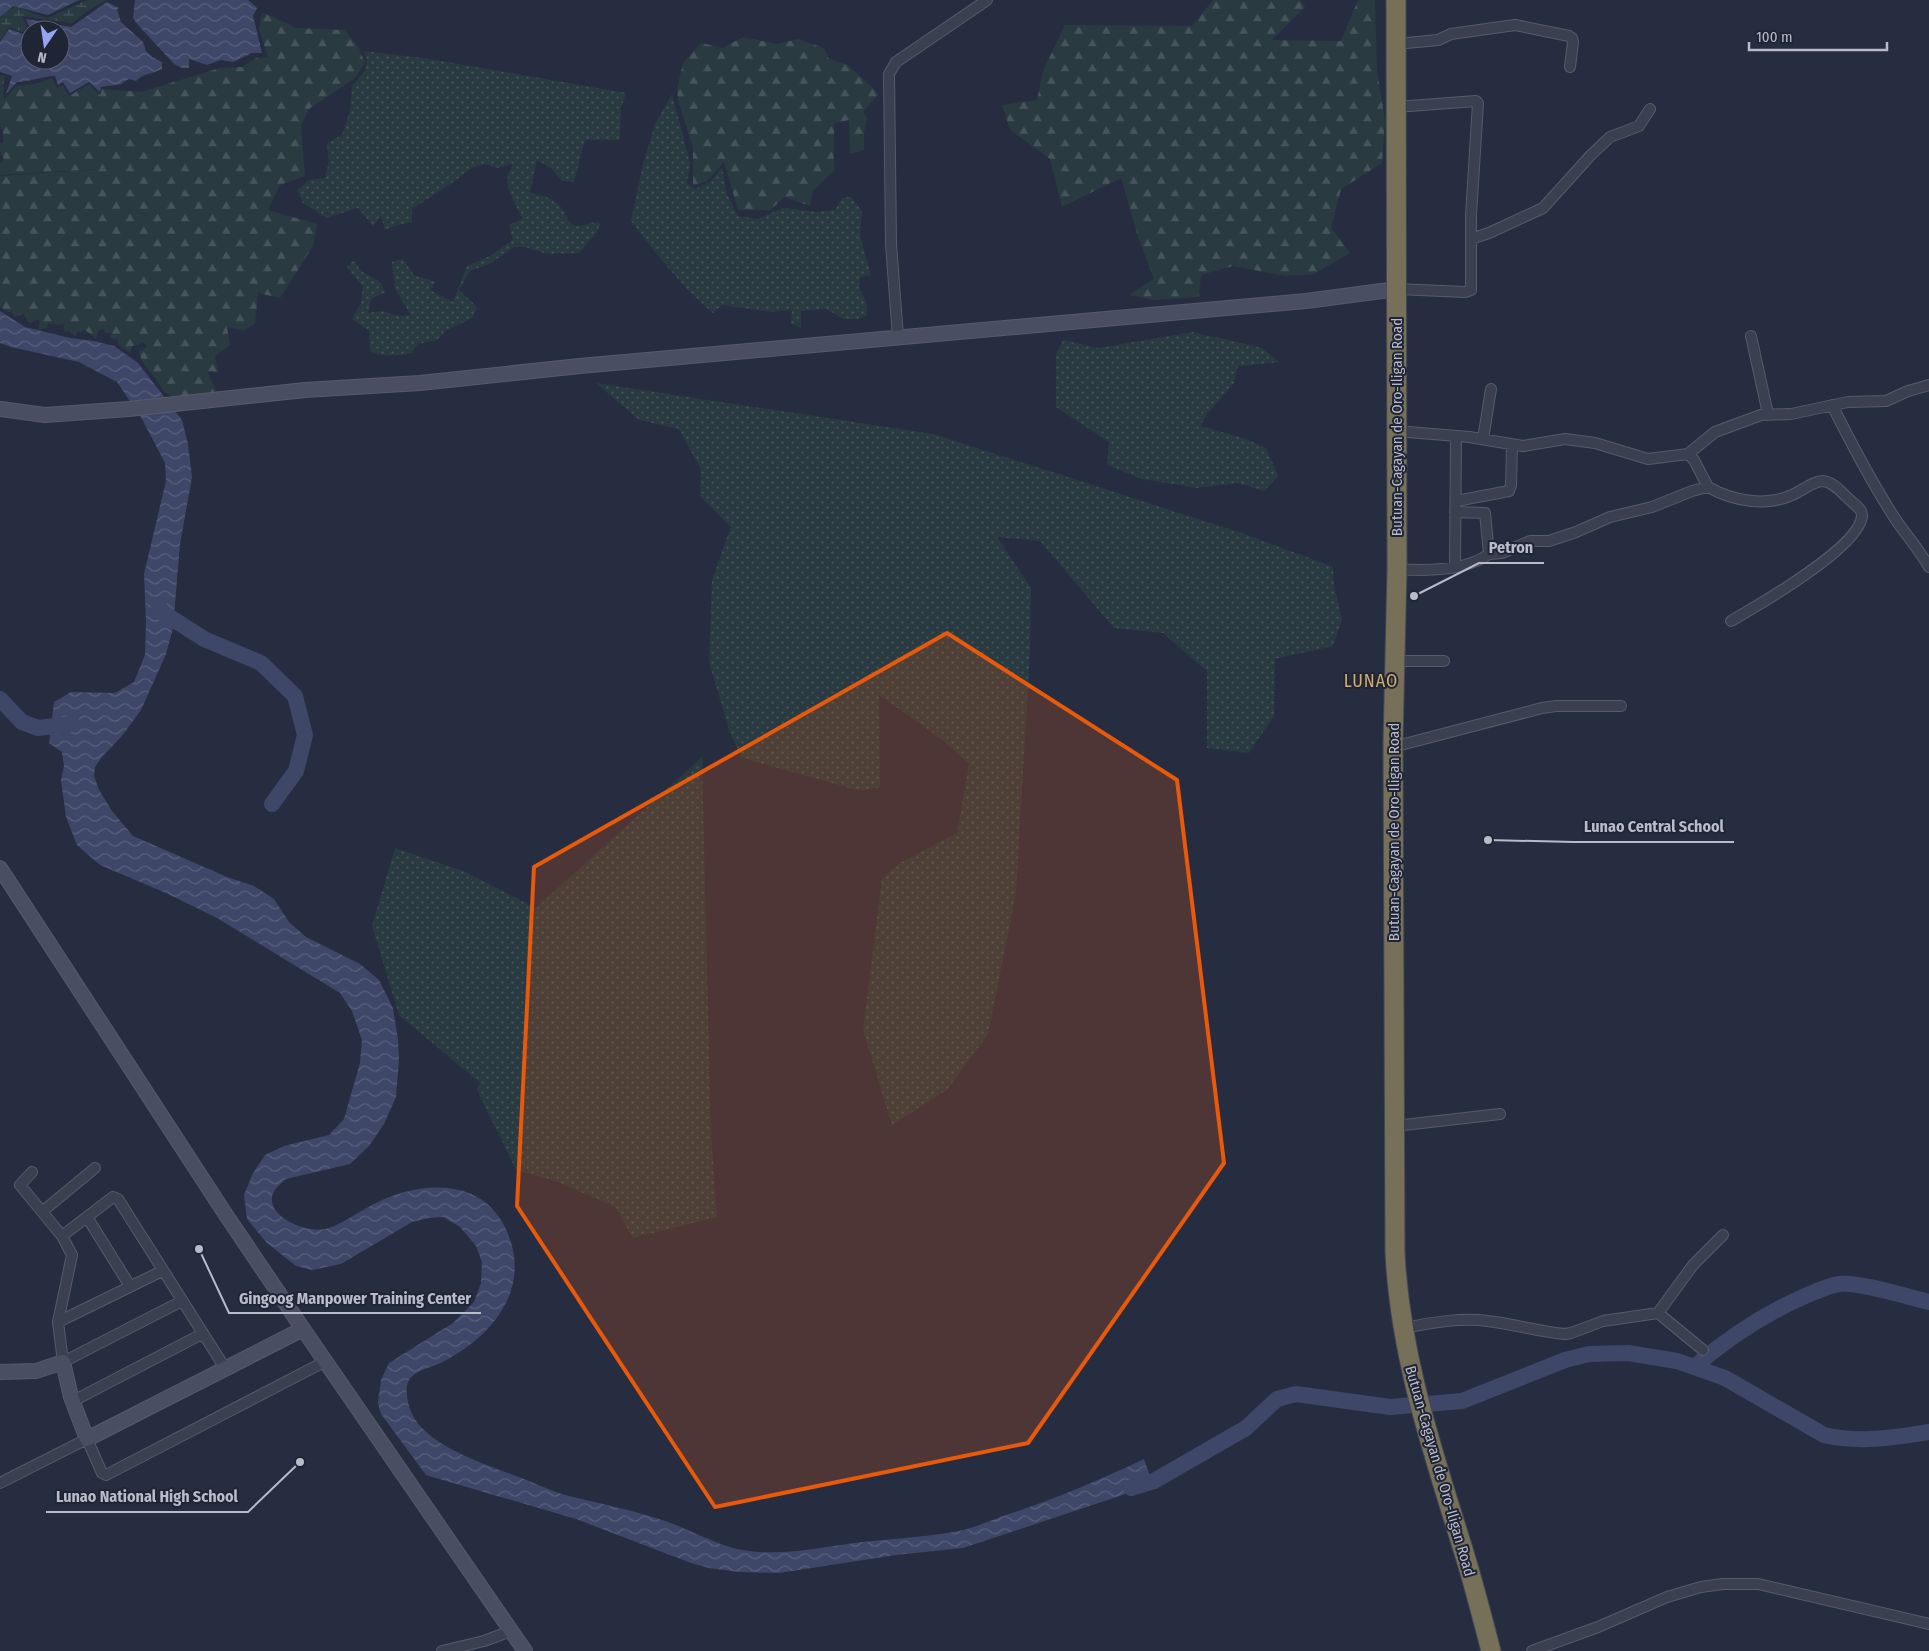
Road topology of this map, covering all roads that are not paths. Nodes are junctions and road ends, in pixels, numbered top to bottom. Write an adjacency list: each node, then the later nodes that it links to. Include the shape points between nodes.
1 (987, 0): 10 (street, via 896,62 889,74 891,244)
2 (1396, 0): 3 (highway, Butuan-Cagayan de Oro-Iligan Road)
3 (1396, 44): 4 (street, via 1442,40 1451,34 1507,26 1527,27 1572,38); 5 (highway, Butuan-Cagayan de Oro-Iligan Road)
4 (1570, 67)
5 (1396, 107): 7 (street, via 1478,102); 8 (highway, Butuan-Cagayan de Oro-Iligan Road)
6 (1650, 110): 7 (street, via 1639,126 1610,137 1543,208 1489,234)
7 (1471, 239): 8 (street, via 1472,287 1469,292)
8 (1397, 289): 10 (street); 16 (highway, Butuan-Cagayan de Oro-Iligan Road)
9 (1751, 336): 15 (street)
10 (898, 337): 14 (street, via 420,383 304,390 129,409 45,415)
11 (1929, 385): 13 (street, via 1886,401)
12 (1491, 388): 18 (street)
13 (1832, 405): 15 (street, via 1791,414); 26 (street, via 1894,517)
14 (0, 409)
15 (1768, 414): 20 (street, via 1725,427)
16 (1396, 431): 17 (street); 27 (highway, Butuan-Cagayan de Oro-Iligan Road)
17 (1456, 436): 18 (street); 22 (street)
18 (1483, 439): 19 (street)
19 (1512, 445): 20 (street, via 1531,446 1565,439 1595,443 1648,459); 22 (street, via 1508,491)
20 (1688, 454): 21 (street)
21 (1708, 487): 24 (street, via 1652,507 1610,517 1576,532 1549,540 1530,541 1502,554); 28 (street, via 1740,500 1763,501 1785,498 1824,481 1832,483 1859,508 1862,515 1854,532 1832,555 1787,587)
22 (1456, 501): 23 (street)
23 (1455, 512): 24 (street, via 1485,513); 25 (street)
24 (1489, 554): 25 (street, via 1479,561)
25 (1455, 566): 27 (street)
26 (1929, 567)
27 (1397, 569): 29 (highway, Butuan-Cagayan de Oro-Iligan Road)
28 (1731, 620)
29 (1394, 661): 30 (street); 32 (highway, Butuan-Cagayan de Oro-Iligan Road)
30 (1444, 661)
31 (1621, 706): 32 (street, via 1542,708)
32 (1394, 747): 35 (highway, Butuan-Cagayan de Oro-Iligan Road)
33 (0, 868): 48 (street)
34 (1500, 1114): 35 (street)
35 (1395, 1126): 47 (highway, Butuan-Cagayan de Oro-Iligan Road, via 1395,1252 1397,1291)
36 (95, 1168): 38 (street)
37 (32, 1172): 38 (street, via 20,1185)
38 (43, 1211): 41 (street)
39 (87, 1217): 41 (street); 42 (street, via 113,1197 118,1199); 43 (street)
40 (1723, 1235): 45 (street, via 1693,1266)
41 (62, 1236): 46 (street, via 72,1251 72,1260)
42 (162, 1271): 43 (street); 44 (street)
43 (130, 1286): 46 (street)
44 (182, 1301): 49 (street); 52 (street)
45 (1658, 1313): 47 (street, via 1603,1321 1565,1334 1471,1320); 50 (street)
46 (58, 1322): 52 (street)
47 (1404, 1328): 62 (highway, Butuan-Cagayan de Oro-Iligan Road, via 1407,1356 1432,1453)
48 (302, 1329): 51 (street); 53 (street)
49 (202, 1334): 53 (street); 55 (street)
50 (1703, 1350)
51 (326, 1361): 56 (street, via 106,1475 102,1473); 59 (street)
52 (63, 1362): 54 (street, via 36,1371); 55 (street)
53 (224, 1368): 56 (street)
54 (0, 1372)
55 (73, 1401): 56 (street)
56 (87, 1439): 57 (street)
57 (0, 1483)
58 (1929, 1624): 63 (street, via 1758,1584 1722,1584 1667,1597)
59 (511, 1631): 60 (street); 61 (street)
60 (442, 1651)
61 (526, 1651)
62 (1491, 1651)
63 (1532, 1651)

